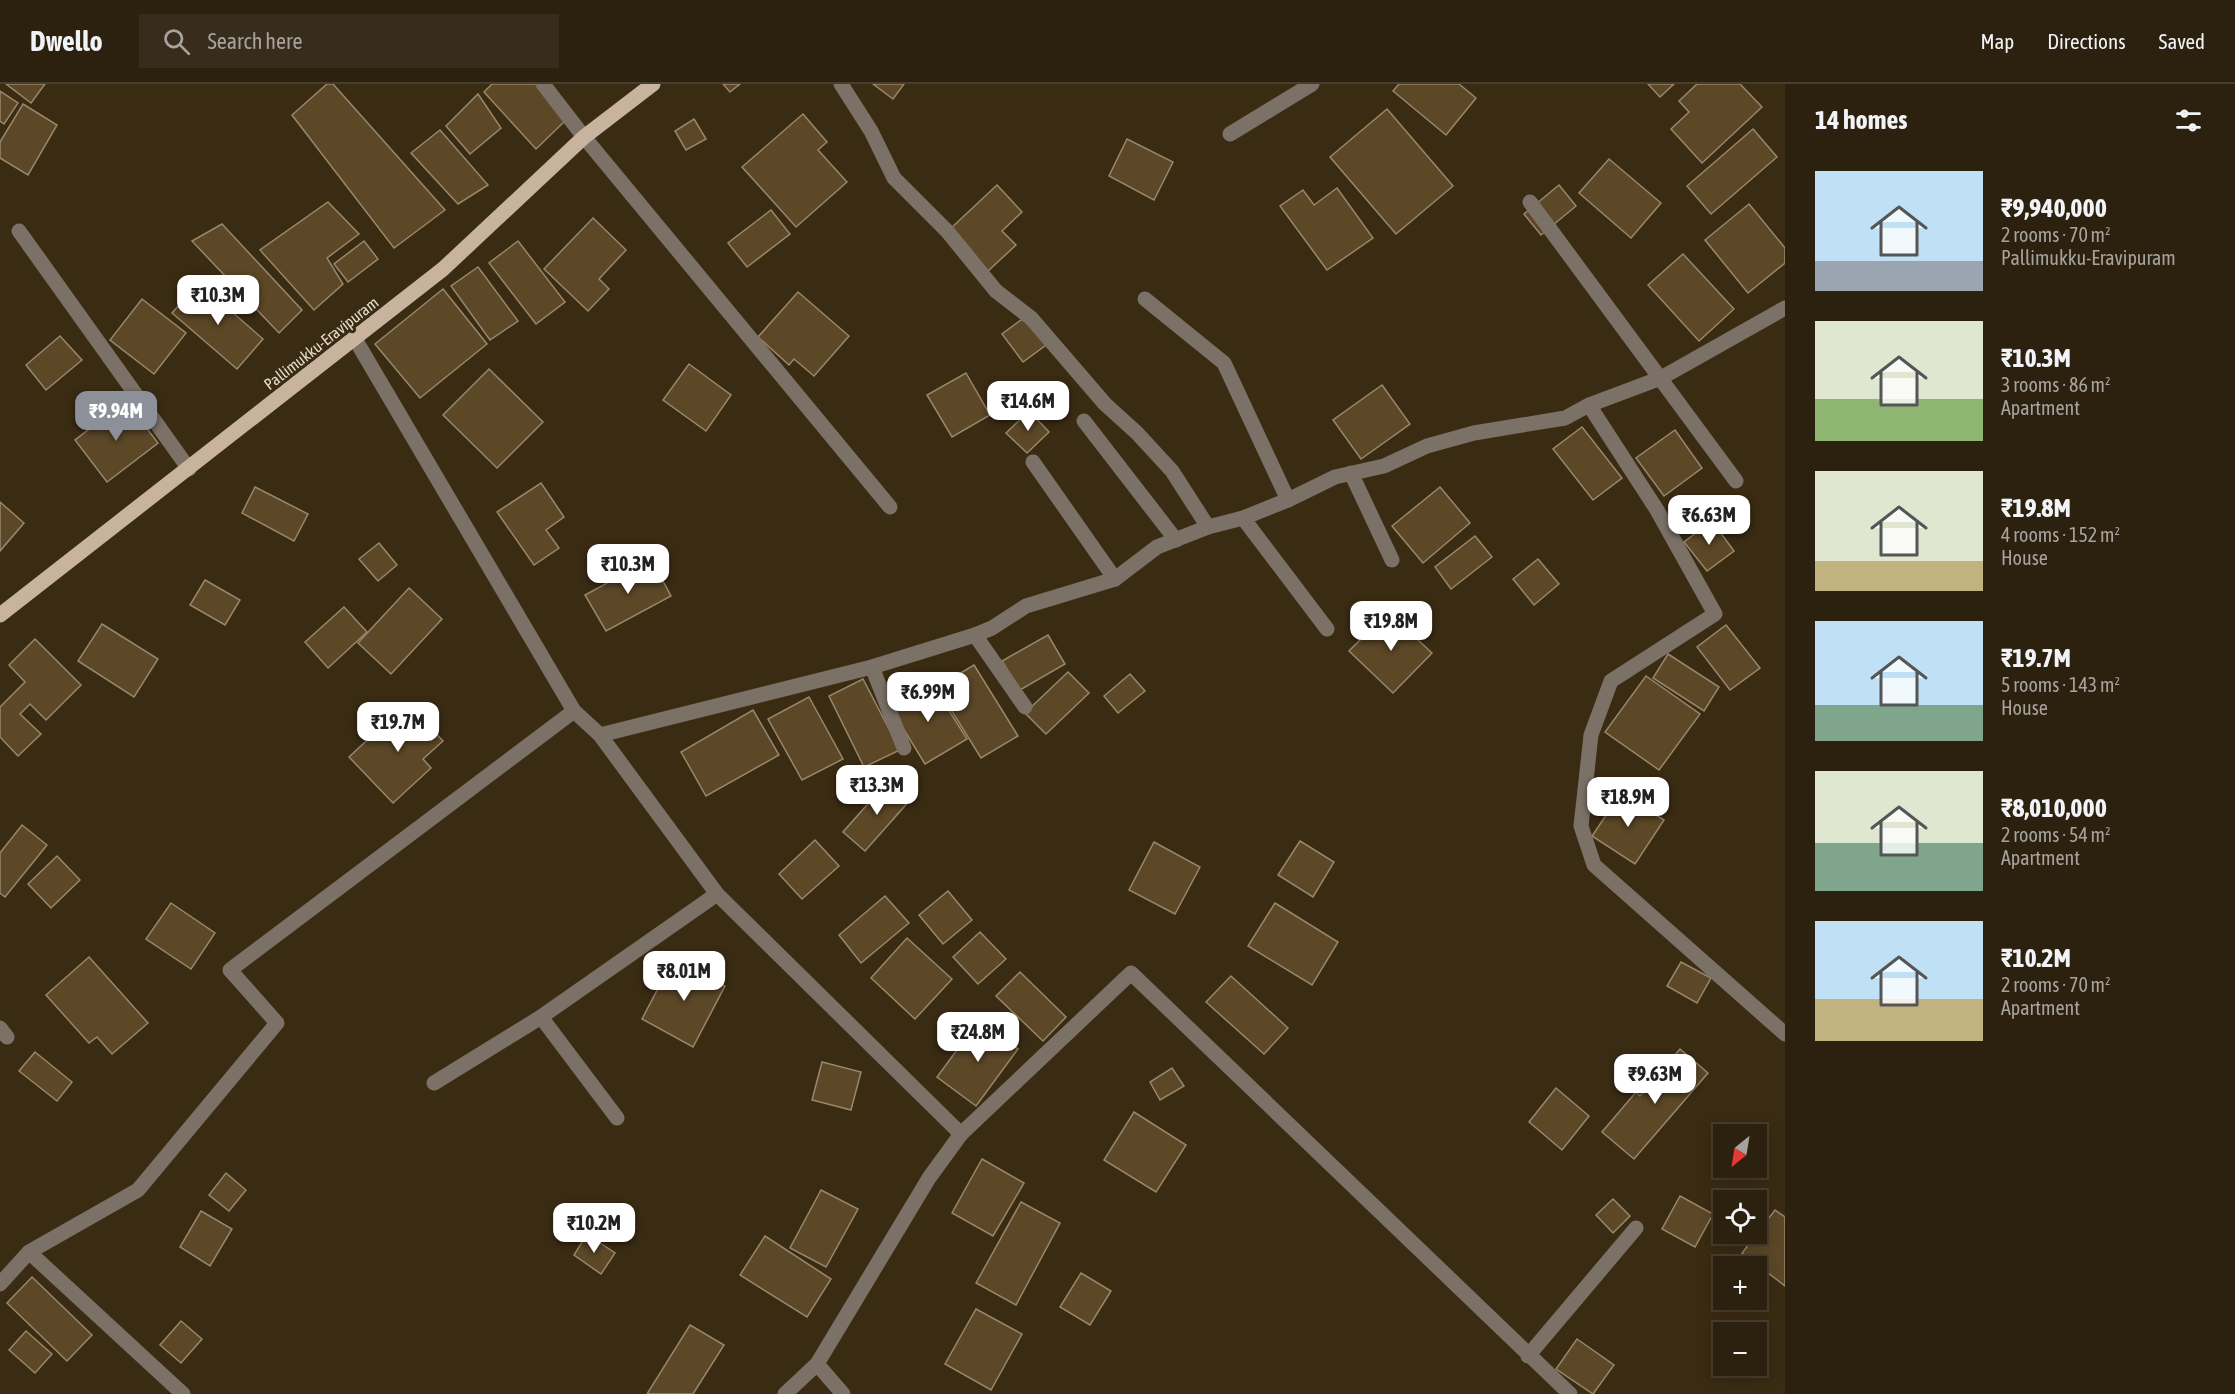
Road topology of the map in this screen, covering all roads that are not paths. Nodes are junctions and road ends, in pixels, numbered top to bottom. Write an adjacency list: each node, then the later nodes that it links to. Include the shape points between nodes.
1 (543, 84): 6 (street)
2 (653, 84): 6 (main road, Pallimukku-Eravipuram)
3 (841, 84): 22 (street, via 871,131 894,178 947,231 996,291 1031,318 1105,404 1172,471)
4 (1312, 84): 5 (street)
5 (1230, 134)
6 (584, 137): 11 (main road, Pallimukku-Eravipuram, via 443,269); 20 (street)
7 (1530, 202): 12 (street)
8 (19, 231): 16 (street)
9 (1145, 299): 19 (street, via 1224,363)
10 (1785, 308): 12 (street)
11 (355, 339): 16 (main road, Pallimukku-Eravipuram); 31 (street)
12 (1661, 378): 13 (street); 18 (street)
13 (1589, 405): 17 (street, via 1565,418 1474,432 1427,446 1383,466); 36 (street, via 1657,510 1715,614 1611,681 1591,735 1581,826 1594,865)
14 (1084, 421): 23 (street)
15 (1033, 462): 25 (street)
16 (189, 469): 26 (main road, Pallimukku-Eravipuram)
17 (1351, 473): 19 (street); 24 (street)
18 (1736, 481)
19 (1288, 500): 21 (street)
20 (890, 507)
21 (1242, 518): 22 (street); 27 (street)
22 (1208, 527): 23 (street)
23 (1176, 540): 25 (street, via 1157,547)
24 (1392, 560)
25 (1115, 579): 28 (street, via 1026,606)
26 (0, 615)
27 (1327, 629)
28 (975, 635): 29 (street); 30 (street)
29 (872, 666): 32 (street); 33 (street)
30 (1025, 707)
31 (574, 711): 32 (street); 41 (street, via 230,970 277,1023 138,1190)
32 (600, 735): 34 (street)
33 (904, 748)
34 (717, 894): 35 (street); 39 (street)
35 (541, 1017): 37 (street); 38 (street)
36 (1785, 1034)
37 (434, 1083)
38 (617, 1118)
39 (961, 1134): 43 (street, via 1131,974); 44 (street, via 929,1178)
40 (1636, 1227): 43 (street)
41 (29, 1252): 42 (street); 45 (street)
42 (0, 1284)
43 (1528, 1356): 48 (street)
44 (817, 1364): 46 (street); 47 (street)
45 (183, 1394)
46 (785, 1394)
47 (843, 1394)
48 (1570, 1394)

